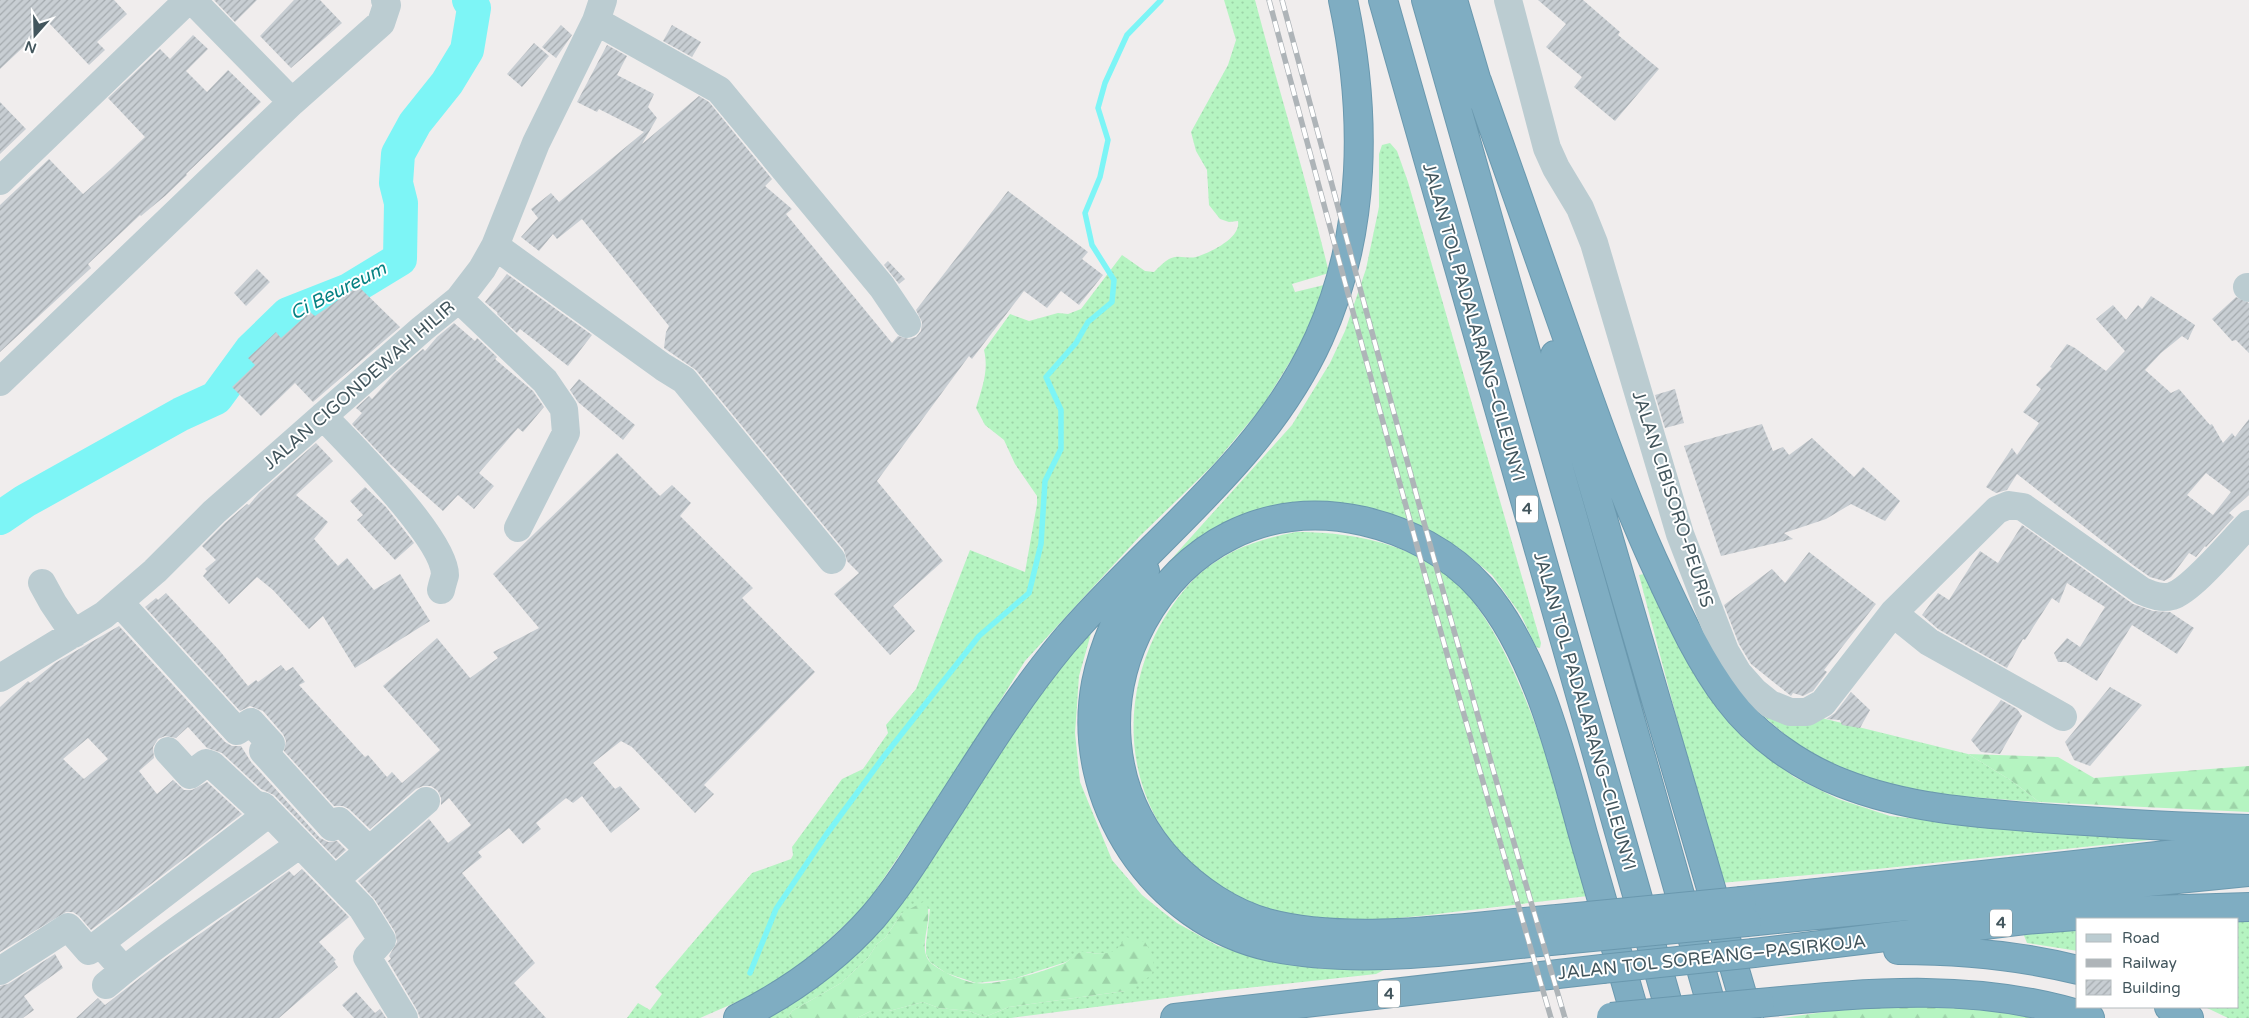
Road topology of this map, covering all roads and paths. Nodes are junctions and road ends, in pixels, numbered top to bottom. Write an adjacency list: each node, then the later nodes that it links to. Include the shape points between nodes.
1 (190, 0): 10 (street); 11 (street)
2 (385, 0): 10 (street, via 387,5 381,23)
3 (1343, 0): 17 (highway, via 1356,76 1360,142 1356,197 1339,280 1319,338 1290,393 1259,436)
4 (1383, 0): 51 (highway, JALAN TOL PADALARANG–CILEUNYI / 4)
5 (1426, 0): 52 (highway)
6 (1453, 0): 9 (highway)
7 (1508, 0): 24 (street, JALAN CIBISORO-PEURIS, via 1547,148 1580,208 1594,243 1680,534 1725,651 1738,673 1770,704 1790,712 1807,712 1823,703)
8 (600, 10): 12 (street, JALAN CIGONDEWAH HILIR, via 536,143); 14 (street, via 719,90 882,287)
9 (1477, 81): 32 (highway, via 1609,457 1636,523 1690,637 1730,702 1749,722 1779,748 1807,766 1848,785 1910,804 2116,824); 46 (highway, via 1573,419)
10 (292, 102): 15 (street)
11 (0, 181)
12 (495, 246): 13 (street, JALAN CIGONDEWAH HILIR); 20 (street, via 684,380)
13 (459, 299): 16 (street, JALAN CIGONDEWAH HILIR); 19 (street, via 545,380 564,409 566,433)
14 (907, 324)
15 (0, 382)
16 (323, 416): 22 (street, via 424,530 445,574); 23 (street, JALAN CIGONDEWAH HILIR)
17 (1201, 499): 40 (highway, via 1152,560 1124,605 1111,633 1096,684 1094,740 1102,790 1126,844 1145,869 1166,893 1218,928 1259,944 1296,952 1378,955); 48 (highway, via 1086,616 1041,670 906,873 873,917 843,947 803,979)
18 (2249, 524): 24 (street, JALAN CIBISORO-PEURIS, via 2188,587 2173,596 2159,598 2142,592 2023,507 2009,505 1997,510)
19 (518, 528)
20 (832, 560)
21 (42, 583): 25 (street)
22 (441, 590)
23 (118, 602): 25 (street, JALAN CIGONDEWAH HILIR); 29 (street, via 237,731 251,722 271,744 263,751)
24 (1893, 613): 27 (street, via 1929,642)
25 (74, 634): 26 (street, JALAN CIGONDEWAH HILIR)
26 (0, 678)
27 (2063, 718)
28 (168, 750): 31 (street, via 190,775 206,763 212,765 252,802)
29 (292, 783): 31 (street); 35 (street, via 332,827 339,821)
30 (426, 801): 35 (street)
31 (266, 809): 33 (street); 41 (street)
32 (2249, 829)
33 (300, 844): 37 (street); 41 (street, via 213,903 115,977)
34 (2249, 846): 39 (highway)
35 (369, 850): 37 (street)
36 (2249, 872): 39 (highway)
37 (336, 880): 47 (street, via 362,908 382,940 367,957)
38 (2249, 907): 42 (highway, JALAN TOL SOREANG–PASIRKOJA / 4, via 2152,910 2025,920)
39 (1744, 912): 40 (highway, bridge)
40 (1559, 929): 50 (highway, via 1363,933 1298,930 1238,912 1184,876 1160,851 1143,825 1122,773 1118,738 1120,681 1129,652 1155,601 1171,580 1210,546 1232,532 1290,516 1318,514 1355,519 1409,536 1437,550 1462,569 1497,610 1529,668 1545,709 1566,773)
41 (100, 943): 44 (street, via 89,951 68,927)
42 (1754, 953): 43 (highway, via 1954,951 2021,958); 49 (highway, JALAN TOL SOREANG–PASIRKOJA / 4, bridge)
43 (2076, 970)
44 (0, 971)
45 (2171, 1008): 54 (highway)
46 (1754, 1010): 50 (highway, bridge); 53 (highway, via 1882,993 1947,992 2034,1002)
47 (404, 1018)
48 (738, 1018)
49 (1175, 1018)
50 (1614, 1018)
51 (1672, 1018)
52 (1715, 1018)
53 (2090, 1018)
54 (2189, 1018)

